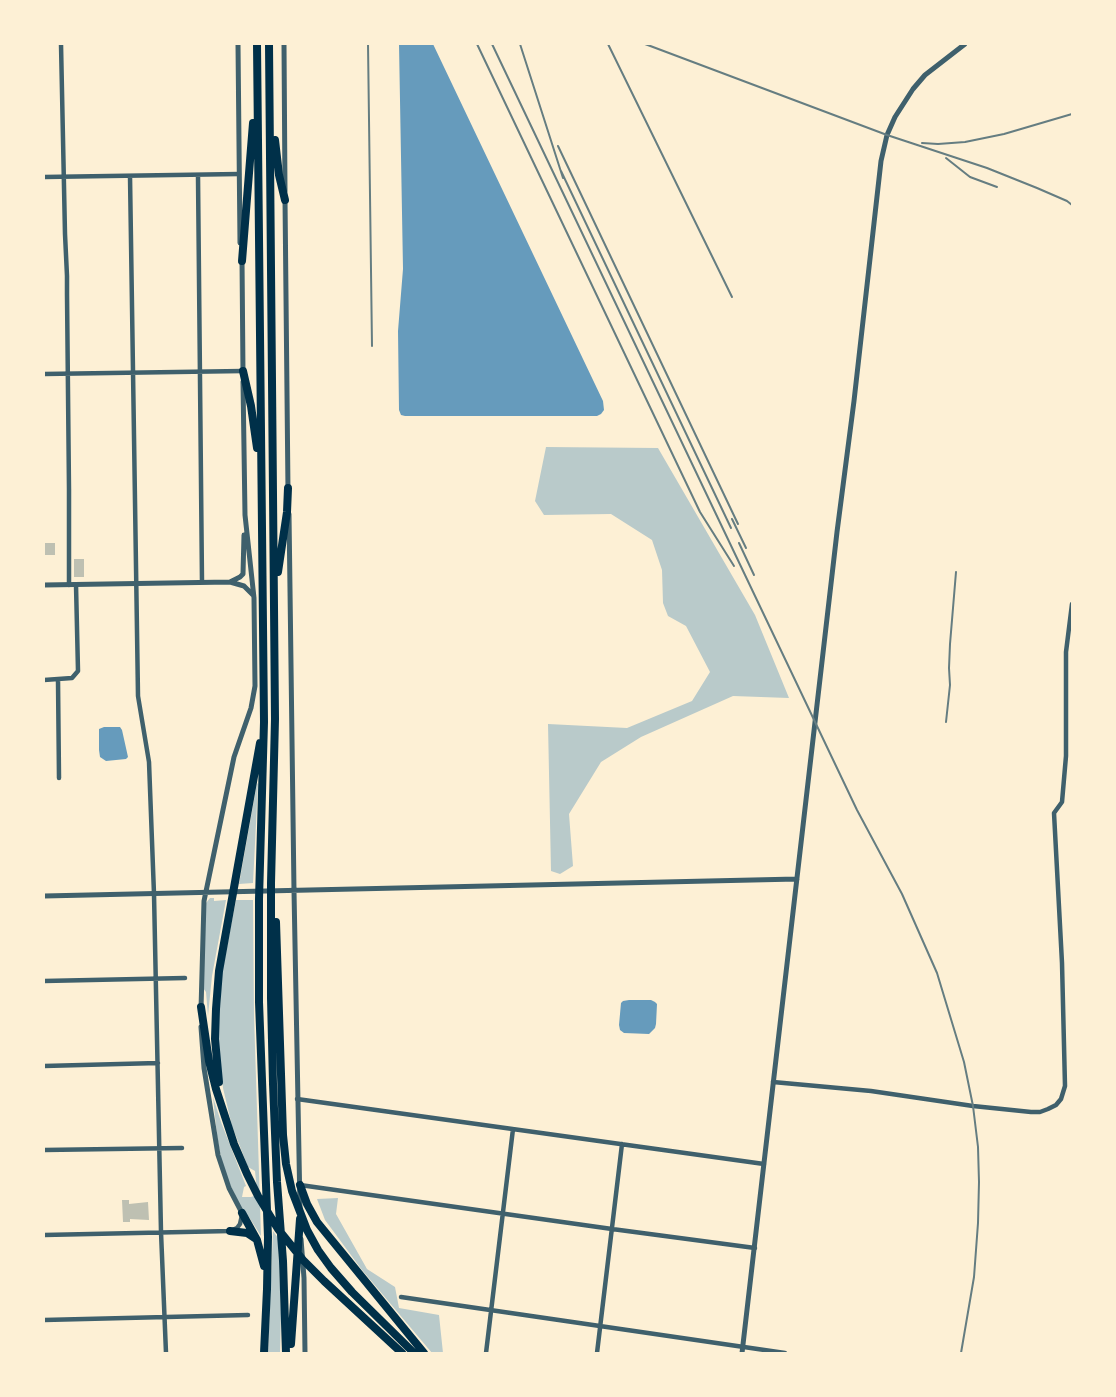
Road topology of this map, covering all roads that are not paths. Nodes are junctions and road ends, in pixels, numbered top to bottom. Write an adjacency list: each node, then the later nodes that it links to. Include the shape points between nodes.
1 (61, 44): 13 (street)
2 (238, 44): 9 (street)
3 (257, 44): 7 (highway)
4 (269, 44): 8 (highway)
5 (284, 44): 14 (street)
6 (965, 44): 37 (street, via 925,75 913,89 894,117 883,153)
7 (257, 79): 15 (highway); 21 (highway)
8 (270, 100): 14 (highway); 31 (highway)
9 (239, 174): 11 (street); 15 (street)
10 (130, 176): 11 (street); 13 (street); 17 (street)
11 (198, 176): 18 (street)
12 (44, 177): 13 (street)
13 (64, 177): 19 (street)
14 (285, 200): 22 (street)
15 (242, 261): 16 (street)
16 (243, 371): 18 (street); 21 (highway); 23 (street)
17 (132, 372): 18 (street); 19 (street); 26 (street)
18 (199, 372): 24 (street)
19 (67, 373): 20 (street); 27 (street)
20 (44, 374)
21 (262, 485): 35 (highway)
22 (288, 488): 31 (highway); 38 (street)
23 (244, 515): 25 (street, via 244,570 240,577); 30 (street)
24 (202, 582): 25 (street); 26 (street)
25 (230, 582): 30 (street, via 244,586)
26 (135, 583): 28 (street); 40 (street, via 138,696 149,762)
27 (68, 584): 28 (street); 29 (street)
28 (76, 584): 34 (street, via 78,671 72,678)
29 (44, 585)
30 (254, 598): 39 (street, via 254,695 234,757)
31 (274, 604): 42 (highway)
32 (1072, 604): 49 (street, via 1066,652 1066,756 1062,802 1054,813 1062,963 1065,1086 1061,1099 1040,1112 1022,1111)
33 (44, 680): 34 (street)
34 (58, 680): 36 (street)
35 (264, 722): 51 (highway, via 216,1009 216,1056); 68 (highway, via 259,1002)
36 (59, 778)
37 (797, 880): 38 (street); 49 (street)
38 (294, 891): 39 (street); 50 (street)
39 (205, 893): 40 (street); 46 (street)
40 (154, 894): 41 (street); 43 (street)
41 (44, 896)
42 (273, 899): 78 (highway, via 273,1084); 81 (highway, via 283,1135 294,1197 322,1256 341,1280)
43 (155, 978): 44 (street); 45 (street); 47 (street)
44 (185, 978)
45 (44, 981)
46 (201, 1007): 51 (highway, via 209,1061); 59 (street, via 203,1056 216,1149 226,1183)
47 (158, 1063): 48 (street); 54 (street)
48 (44, 1066)
49 (773, 1082): 57 (street)
50 (297, 1099): 52 (street); 58 (street)
51 (227, 1126): 80 (highway, via 252,1185 278,1229 308,1265)
52 (513, 1129): 53 (street); 60 (street)
53 (622, 1144): 57 (street); 62 (street)
54 (159, 1148): 55 (street); 56 (street); 64 (street)
55 (182, 1148)
56 (44, 1150)
57 (764, 1164): 67 (street)
58 (300, 1185): 60 (street); 61 (street); 82 (highway, via 317,1222)
59 (242, 1213): 63 (street, via 240,1224); 66 (highway)
60 (502, 1213): 62 (street); 70 (street)
61 (300, 1219): 78 (highway); 79 (street)
62 (612, 1229): 67 (street); 74 (street)
63 (230, 1231): 64 (street); 66 (highway, via 247,1233)
64 (161, 1232): 65 (street); 72 (street)
65 (44, 1235)
66 (257, 1240): 68 (highway)
67 (755, 1248): 75 (street)
68 (267, 1289): 77 (highway)
69 (401, 1297): 70 (street)
70 (491, 1310): 74 (street); 83 (street)
71 (248, 1315): 72 (street)
72 (164, 1316): 73 (street); 76 (street)
73 (44, 1320)
74 (600, 1326): 75 (street); 84 (street)
75 (743, 1350): 85 (street)
76 (166, 1353)
77 (263, 1353)
78 (288, 1353)
79 (305, 1353)
80 (402, 1353)
81 (414, 1353)
82 (424, 1353)
83 (486, 1353)
84 (597, 1353)
85 (785, 1353)

